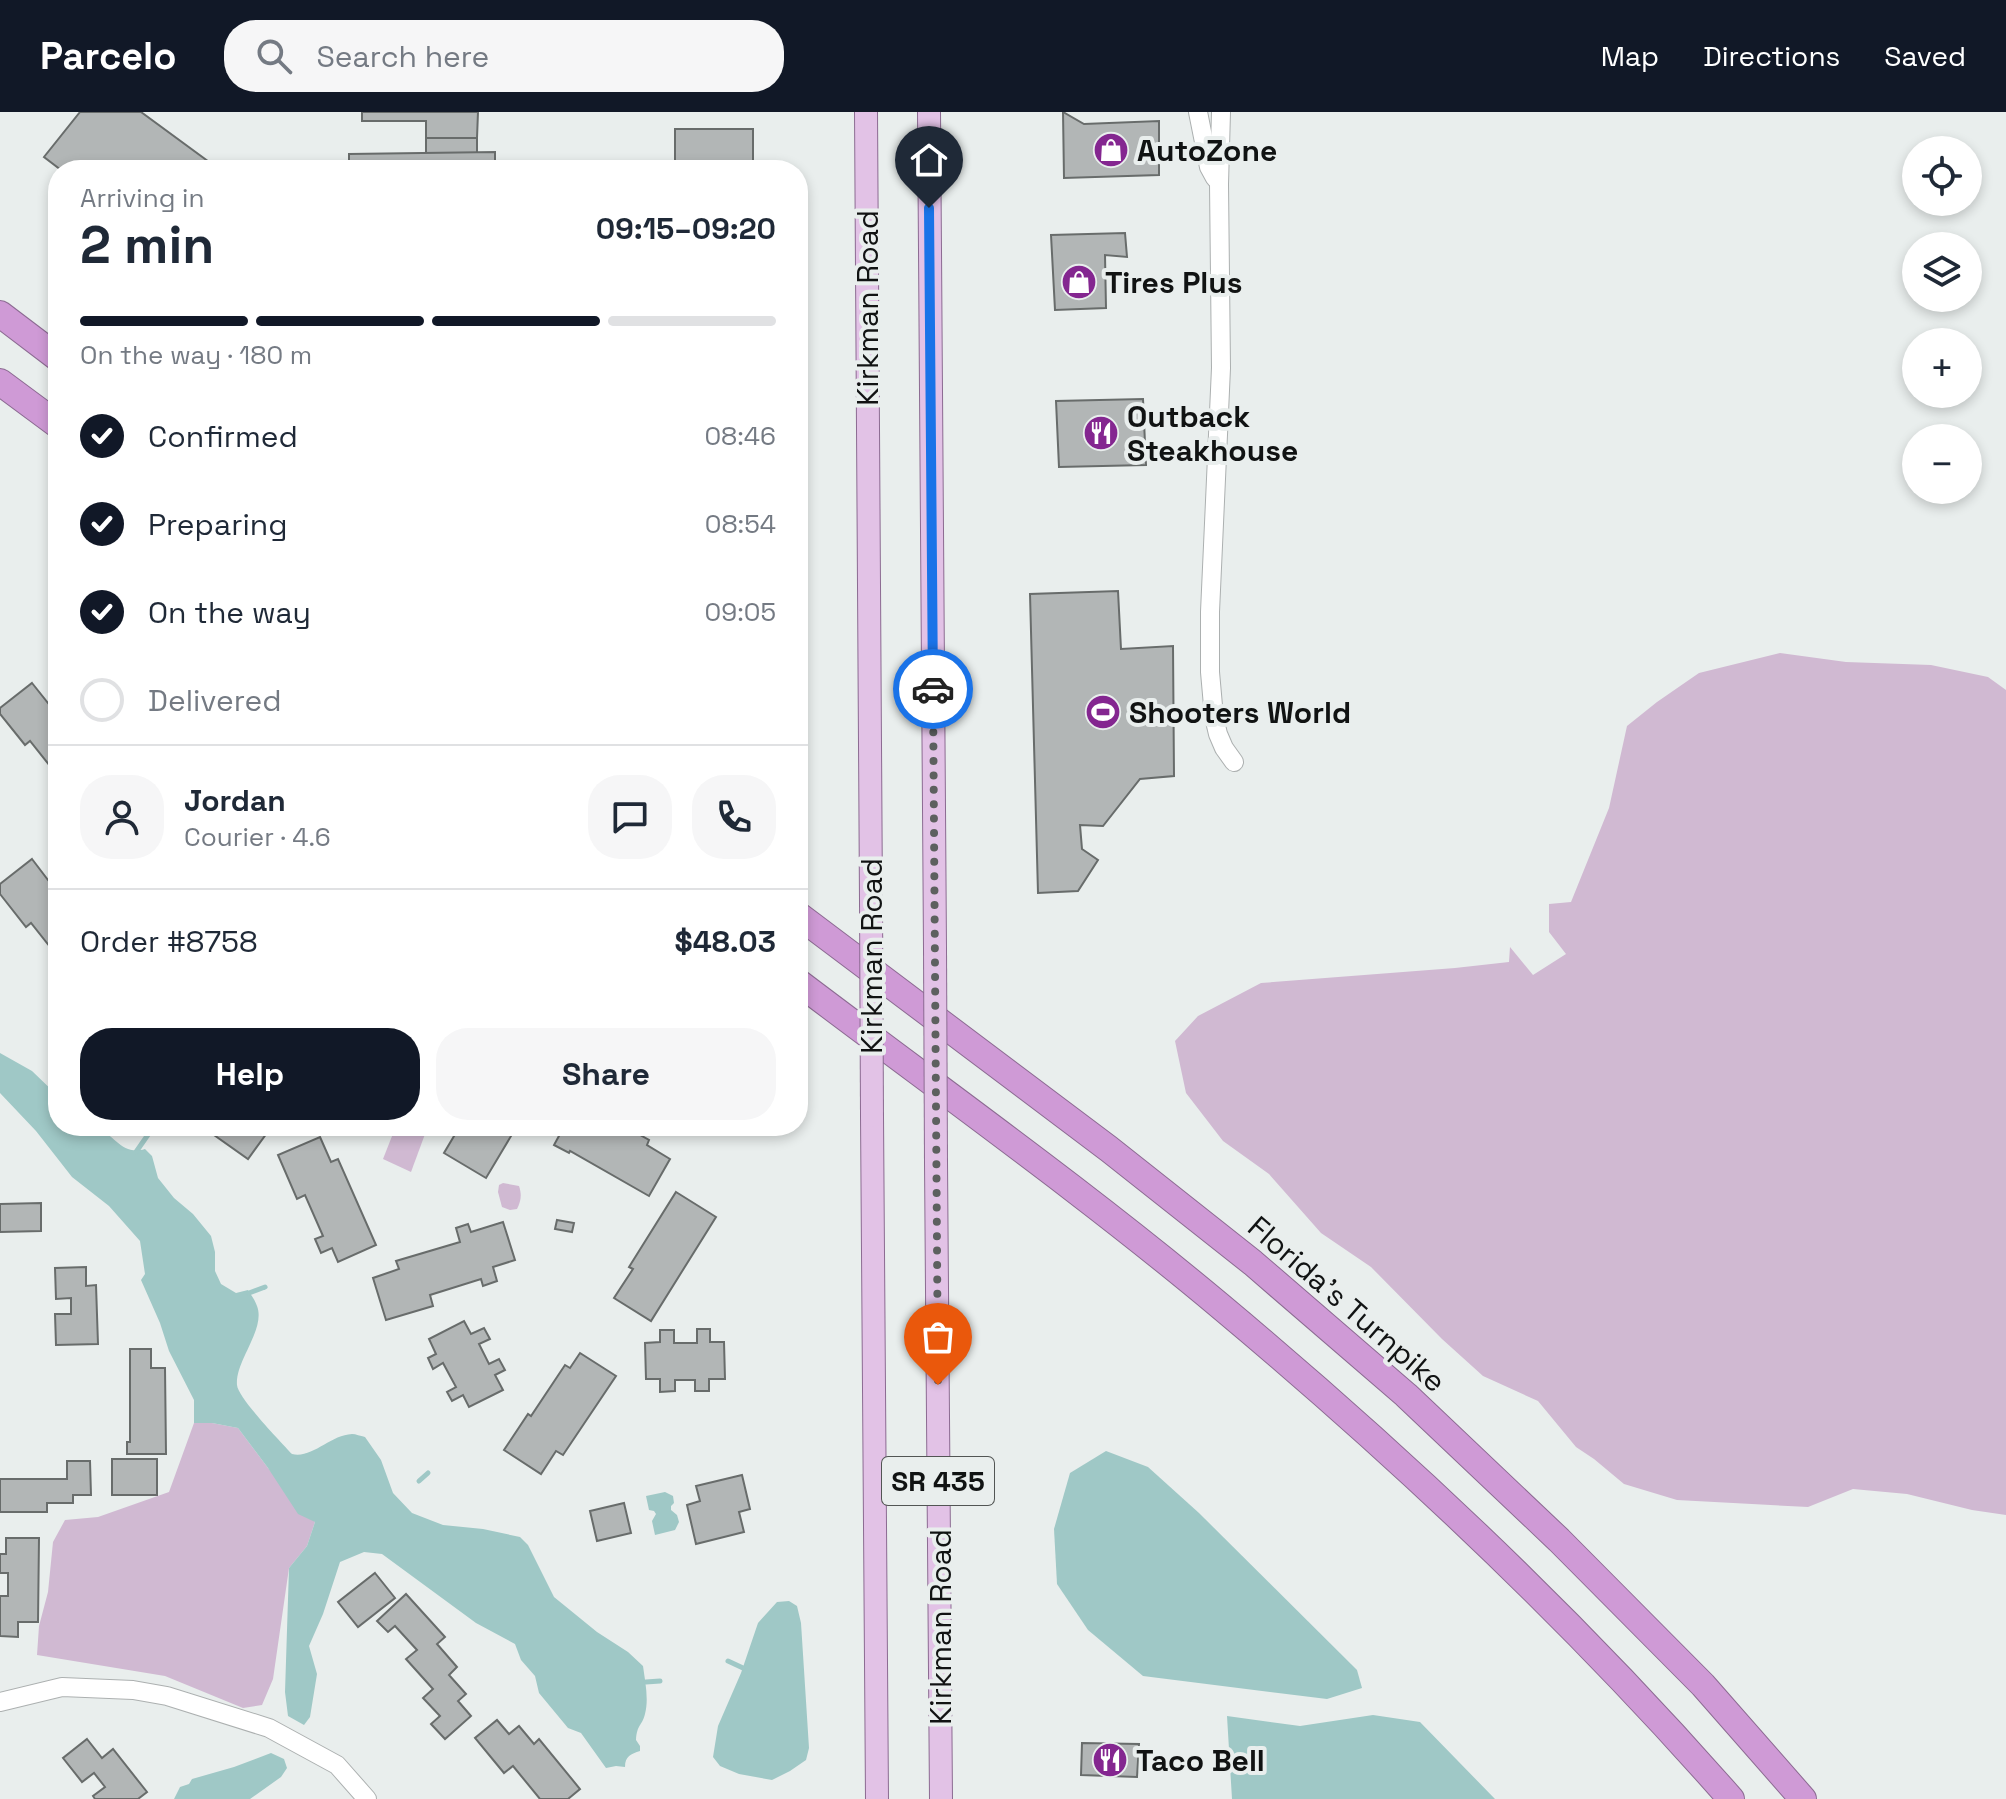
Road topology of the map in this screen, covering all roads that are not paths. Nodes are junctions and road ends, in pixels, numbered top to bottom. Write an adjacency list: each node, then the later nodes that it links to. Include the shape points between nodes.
1 (866, 112): 15 (main road, Kirkman Road / SR 435, bridge)
2 (929, 112): 16 (main road, Kirkman Road / SR 435, bridge)
3 (1198, 112): 5 (street, via 1209,167)
4 (1221, 112): 5 (street)
5 (1219, 184): 10 (street, via 1221,368 1210,672 1218,734)
6 (0, 314): 7 (highway)
7 (48, 350)
8 (0, 382): 9 (highway)
9 (48, 418)
10 (1234, 762)
11 (808, 923): 18 (highway, Florida's Turnpike, via 1145,1177 1406,1395 1703,1685)
12 (808, 990): 17 (highway, via 1218,1304 1370,1434 1565,1622)
13 (0, 1702): 14 (street, via 62,1687 167,1696 269,1728 337,1765)
14 (367, 1799)
15 (877, 1799)
16 (941, 1799)
17 (1731, 1799)
18 (1803, 1799)

